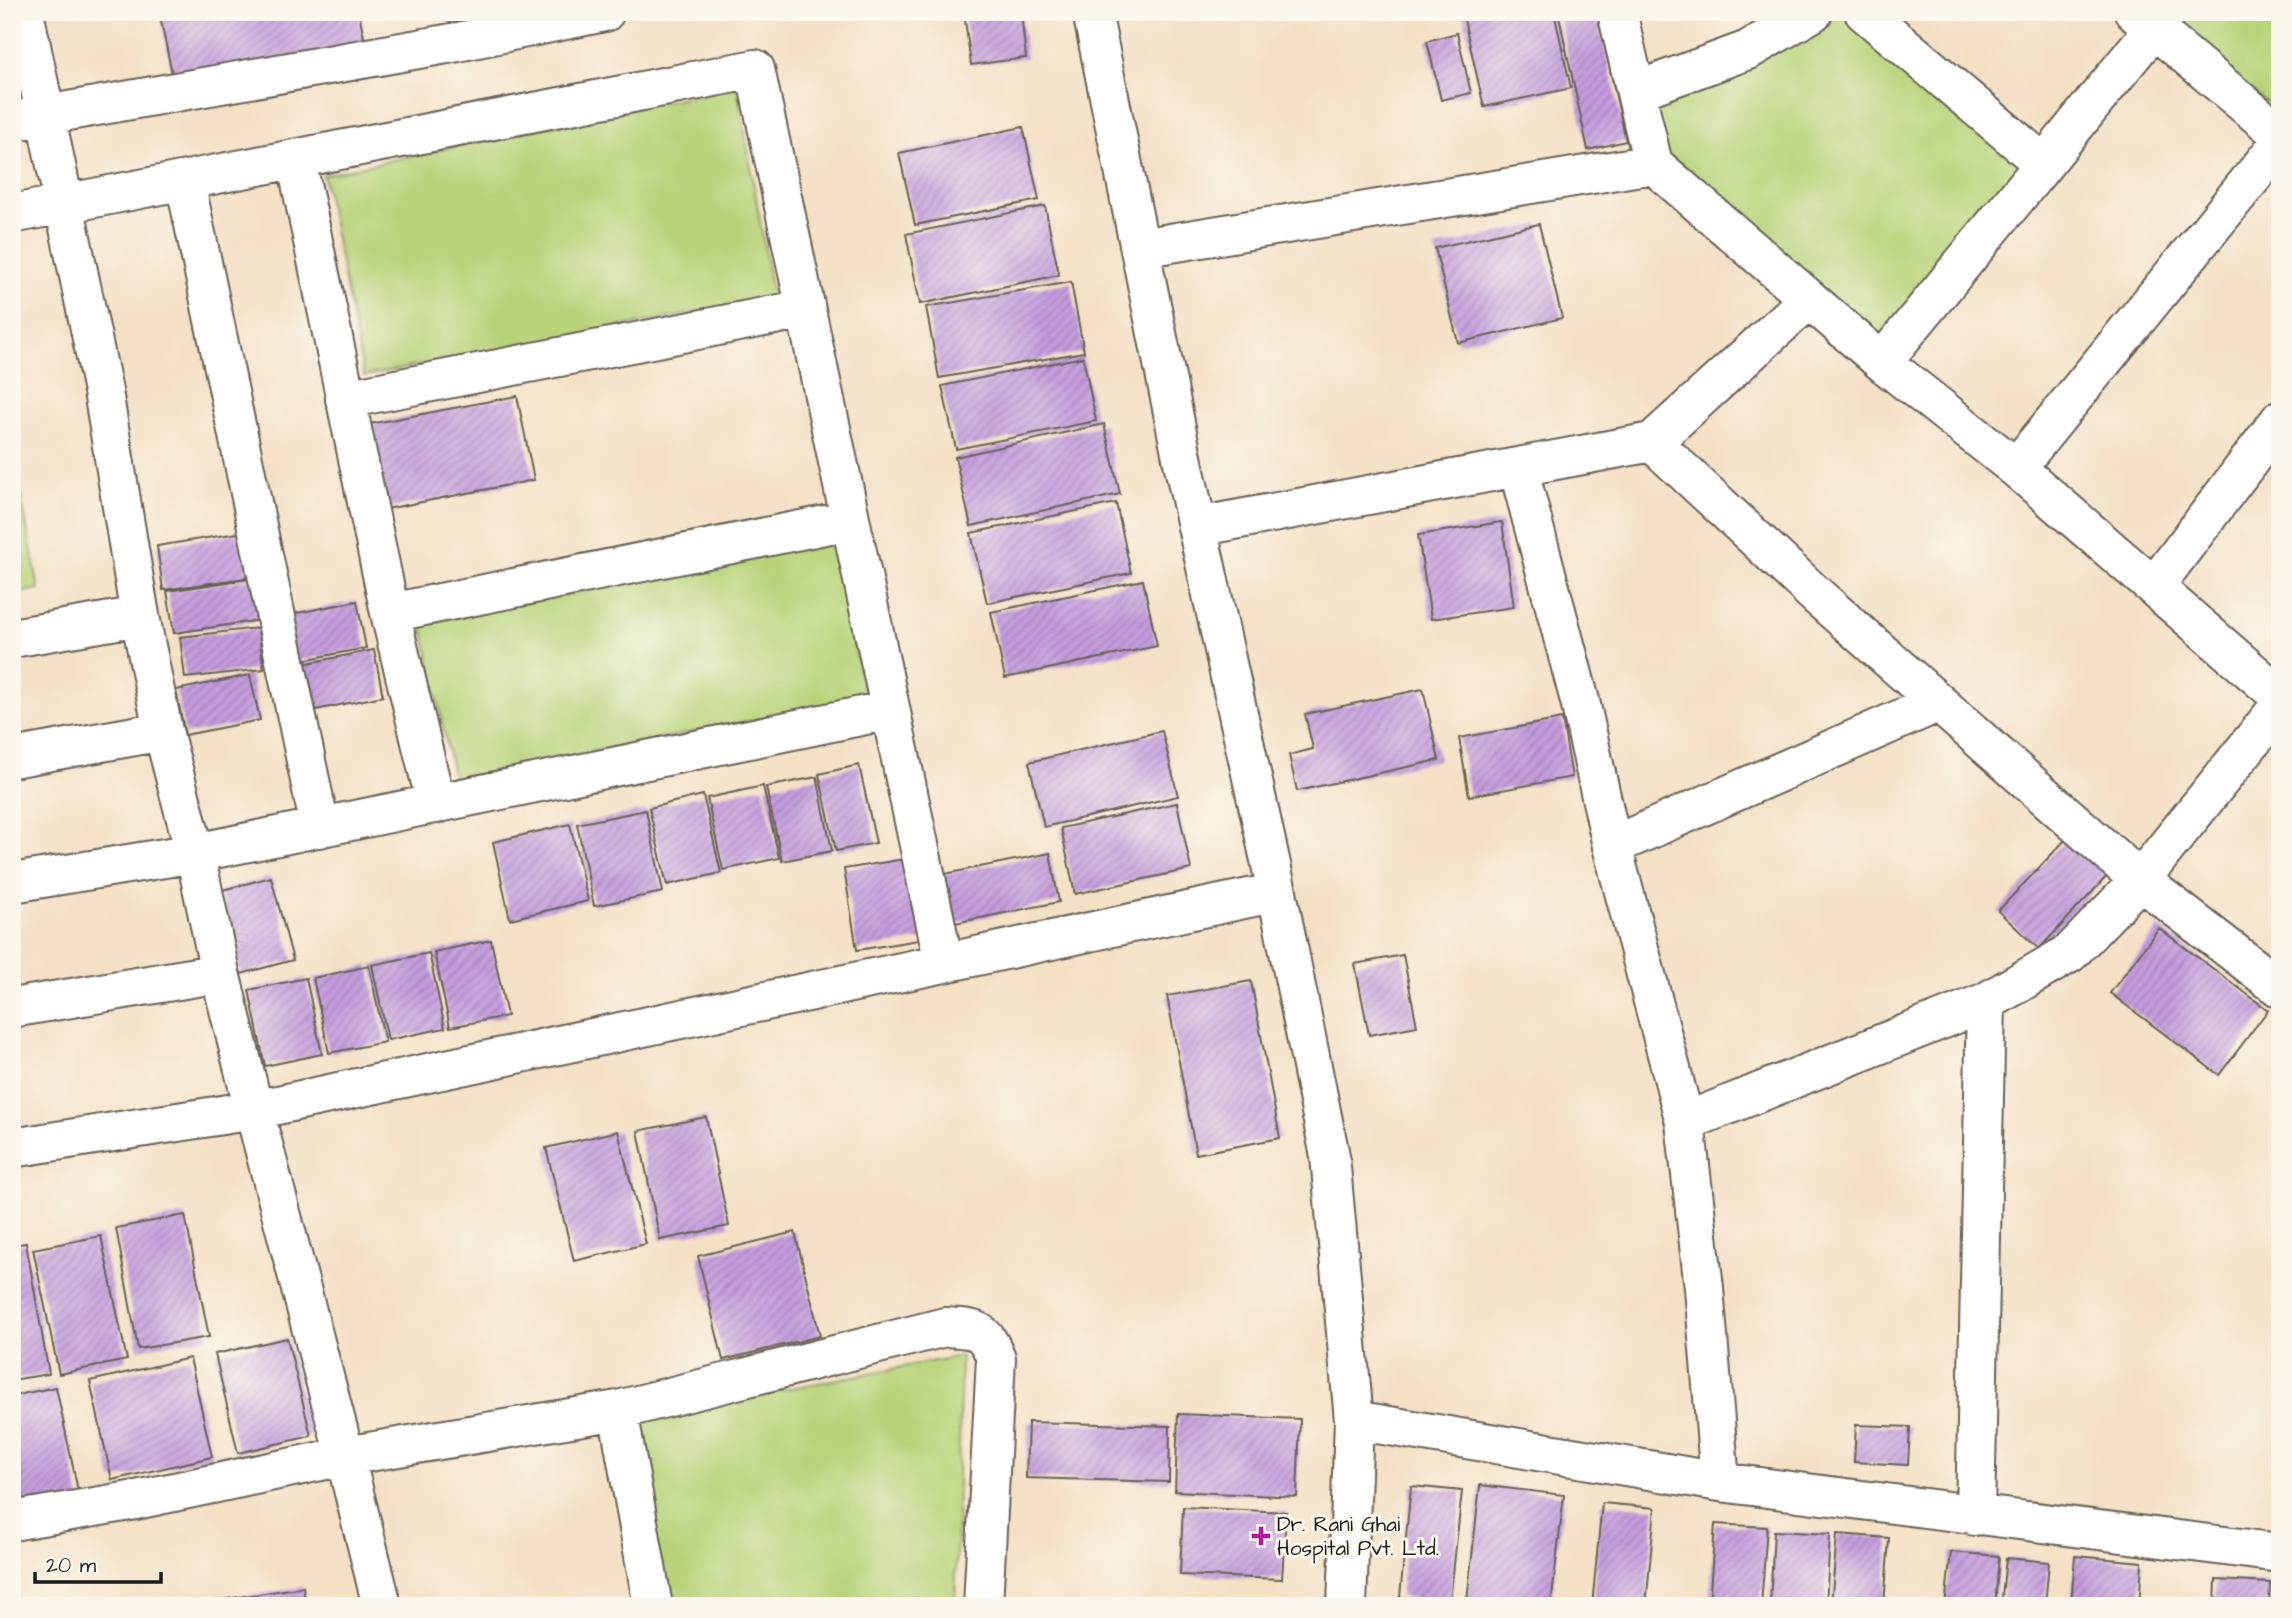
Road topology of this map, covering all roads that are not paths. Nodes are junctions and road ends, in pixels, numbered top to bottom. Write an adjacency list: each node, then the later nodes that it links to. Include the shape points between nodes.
1 (24, 12): 9 (street)
2 (605, 12): 9 (street)
3 (1092, 12): 18 (street)
4 (1617, 12): 8 (street)
5 (1813, 12): 8 (street, via 1748,50)
6 (1864, 12): 13 (street)
7 (2151, 18): 10 (street); 13 (street)
8 (1636, 91): 14 (street)
9 (30, 117): 16 (street)
10 (2280, 134)
11 (2280, 143): 26 (street)
12 (296, 159): 15 (street); 20 (street, via 755,69); 22 (street)
13 (2044, 163): 21 (street)
14 (1653, 164): 18 (street); 19 (street)
15 (185, 181): 16 (street); 40 (street)
16 (65, 205): 17 (street); 31 (street, via 103,391)
17 (12, 214)
18 (1140, 248): 28 (street)
19 (1809, 299): 21 (street); 24 (street)
20 (805, 309): 22 (street); 27 (street)
21 (1882, 362): 26 (street)
22 (345, 399): 30 (street)
23 (2280, 420): 29 (street)
24 (1652, 442): 25 (street); 34 (street)
25 (1518, 467): 28 (street); 41 (street, via 1580,701)
26 (2016, 468): 29 (street)
27 (850, 520): 30 (street); 36 (street)
28 (1197, 527): 45 (street)
29 (2154, 587): 33 (street)
30 (390, 613): 39 (street)
31 (139, 616): 32 (street); 37 (street)
32 (12, 638)
33 (2280, 696)
34 (1937, 703): 41 (street); 43 (street)
35 (2280, 706): 43 (street)
36 (890, 710): 39 (street); 46 (street)
37 (163, 731): 38 (street); 42 (street)
38 (12, 758)
39 (436, 804): 40 (street)
40 (320, 828): 42 (street)
41 (1612, 846): 52 (street)
42 (195, 853): 44 (street); 47 (street)
43 (2140, 880): 48 (street); 49 (street, via 2070,953)
44 (12, 883)
45 (1277, 892): 46 (street); 55 (street, via 1330,1156)
46 (944, 963): 51 (street)
47 (220, 973): 50 (street); 51 (street)
48 (2278, 983)
49 (1986, 1002): 52 (street); 58 (street)
50 (12, 1008)
51 (254, 1110): 53 (street); 56 (street)
52 (1685, 1122): 57 (street)
53 (12, 1148)
54 (618, 1410): 56 (street); 62 (street); 63 (street, via 946,1327 971,1329 988,1338 996,1359)
55 (1354, 1420): 57 (street); 64 (street)
56 (345, 1456): 59 (street); 61 (street)
57 (1720, 1482): 58 (street)
58 (1975, 1516): 60 (street)
59 (12, 1521)
60 (2280, 1553)
61 (382, 1606)
62 (653, 1606)
63 (983, 1606)
64 (1347, 1606)

